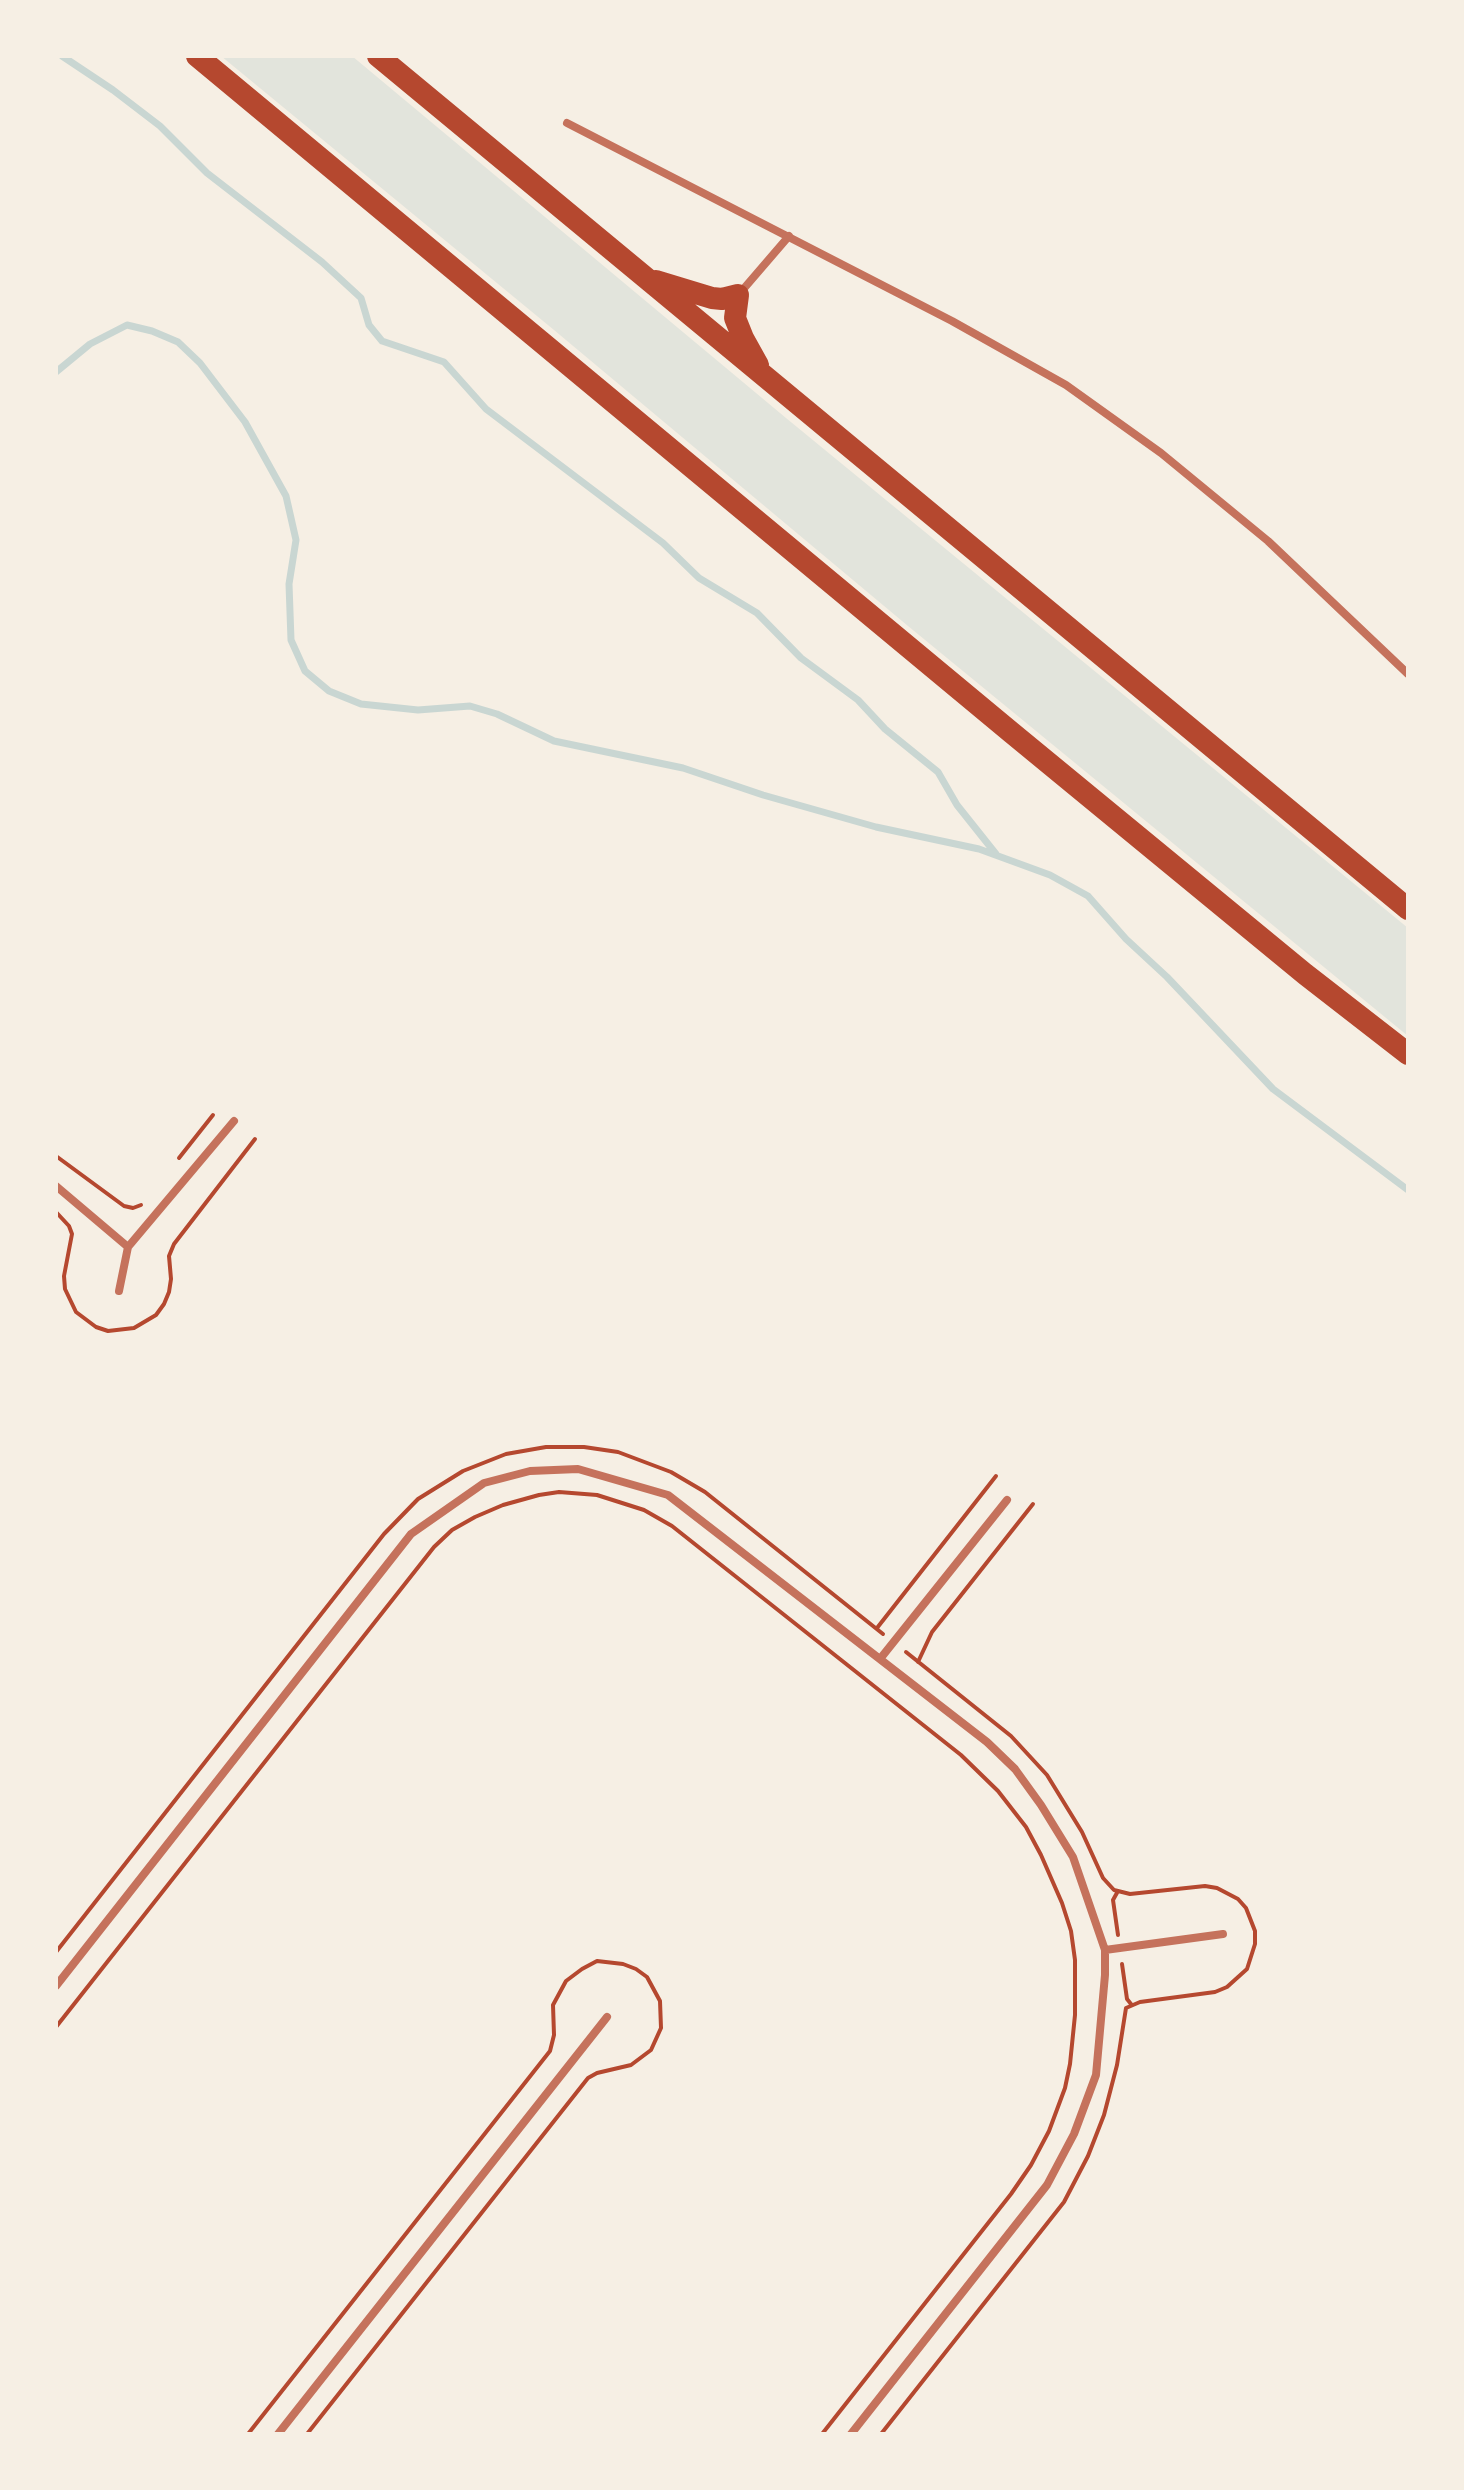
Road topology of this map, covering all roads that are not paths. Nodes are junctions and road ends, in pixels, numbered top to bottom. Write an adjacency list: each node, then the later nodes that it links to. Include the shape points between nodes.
1 (197, 56): 10 (highway)
2 (378, 56): 5 (highway)
3 (567, 123): 4 (street)
4 (789, 236): 6 (street); 8 (street, via 1078,394 1161,453 1268,541)
5 (647, 279): 6 (highway, via 712,298); 7 (highway)
6 (738, 295): 7 (highway, via 735,318)
7 (763, 376): 9 (highway)
8 (1407, 672)
9 (1408, 909)
10 (1408, 1054)
11 (234, 1121): 13 (street)
12 (56, 1186): 13 (street)
13 (128, 1247): 14 (street)
14 (119, 1291)
15 (1007, 1500): 16 (street)
16 (880, 1659): 18 (street, via 1015,1769 1073,1857); 19 (street, via 668,1495 578,1469 530,1471 484,1483 411,1534)
17 (1223, 1934): 18 (street)
18 (1105, 1950): 22 (street, via 1096,2075 1074,2134 1047,2185)
19 (56, 1986)
20 (607, 2017): 21 (street)
21 (278, 2434)
22 (851, 2434)

